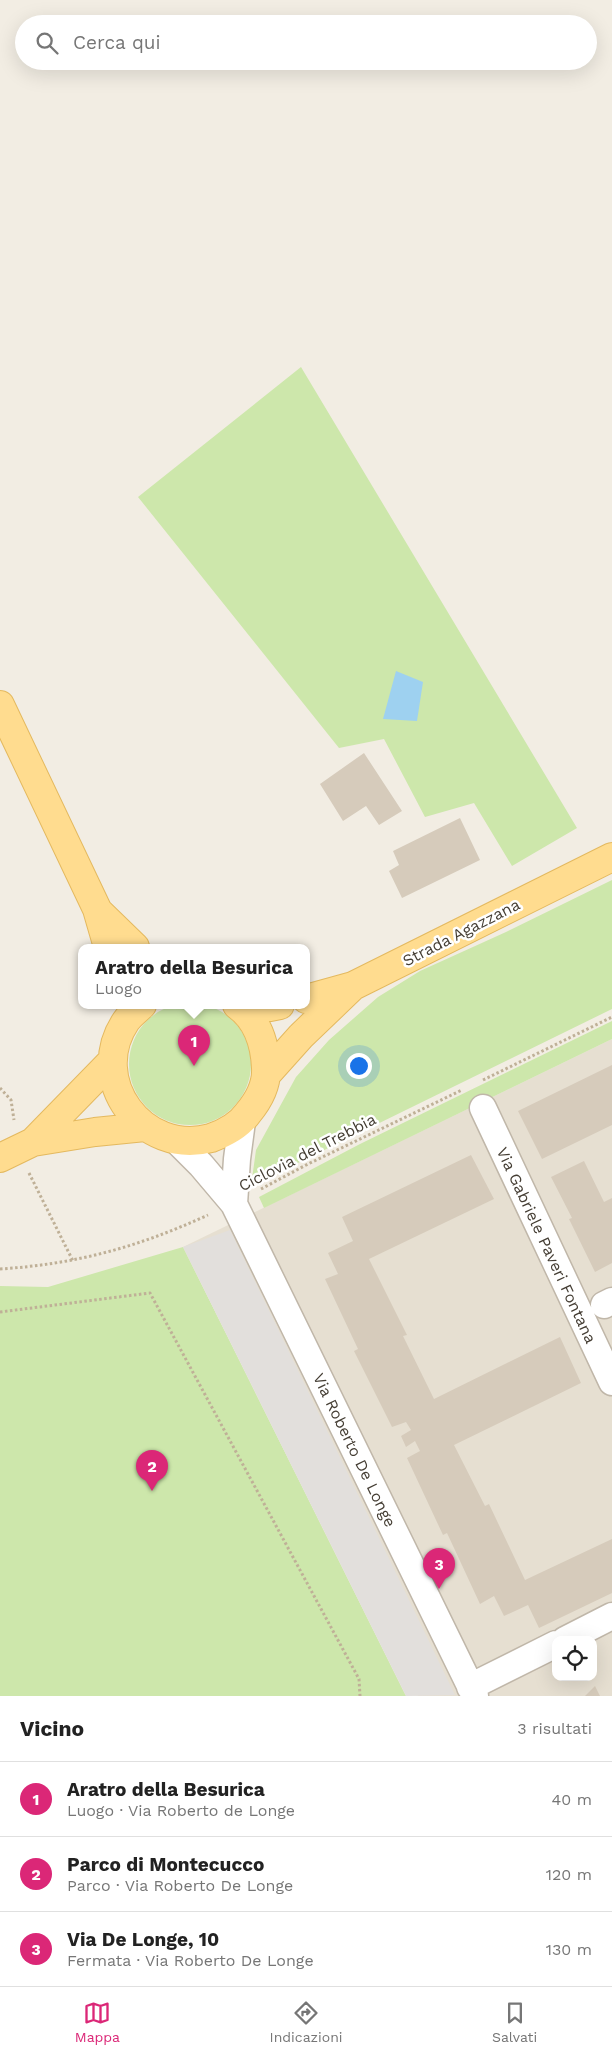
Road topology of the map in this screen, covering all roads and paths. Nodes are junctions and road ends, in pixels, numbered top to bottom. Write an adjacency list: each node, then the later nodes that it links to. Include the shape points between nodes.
1 (0, 705): 3 (main road)
2 (612, 857): 6 (main road, Strada Agazzana)
3 (97, 910): 4 (main road); 5 (main road)
4 (107, 944)
5 (131, 944)
6 (353, 986): 7 (main road, Strada Agazzana); 12 (main road)
7 (310, 998)
8 (242, 1009): 12 (main road, via 256,1026 265,1050)
9 (130, 1010): 11 (main road, via 117,1040)
10 (612, 1017): 13 (path)
11 (113, 1060): 17 (main road, via 116,1086 127,1109); 19 (main road)
12 (266, 1075): 16 (main road, via 258,1100)
13 (480, 1082)
14 (463, 1090): 21 (path, Ciclovia del Trebbia, via 308,1164)
15 (483, 1108): 24 (street, Via Gabriele Paveri Fontana)
16 (242, 1121): 18 (main road, via 222,1134 199,1141); 21 (street)
17 (145, 1127): 18 (main road); 19 (main road)
18 (176, 1140): 21 (street, Via Roberto De Longe)
19 (33, 1142): 20 (main road)
20 (0, 1158)
21 (234, 1204): 22 (path, Ciclovia del Trebbia, via 126,1248 73,1261); 28 (street, Via Roberto De Longe)
22 (0, 1269)
23 (0, 1312): 29 (path, via 150,1293 359,1679)
24 (612, 1382)
25 (612, 1616): 26 (street)
26 (573, 1636)
27 (552, 1646): 28 (street)
28 (473, 1692)
29 (360, 1696)

